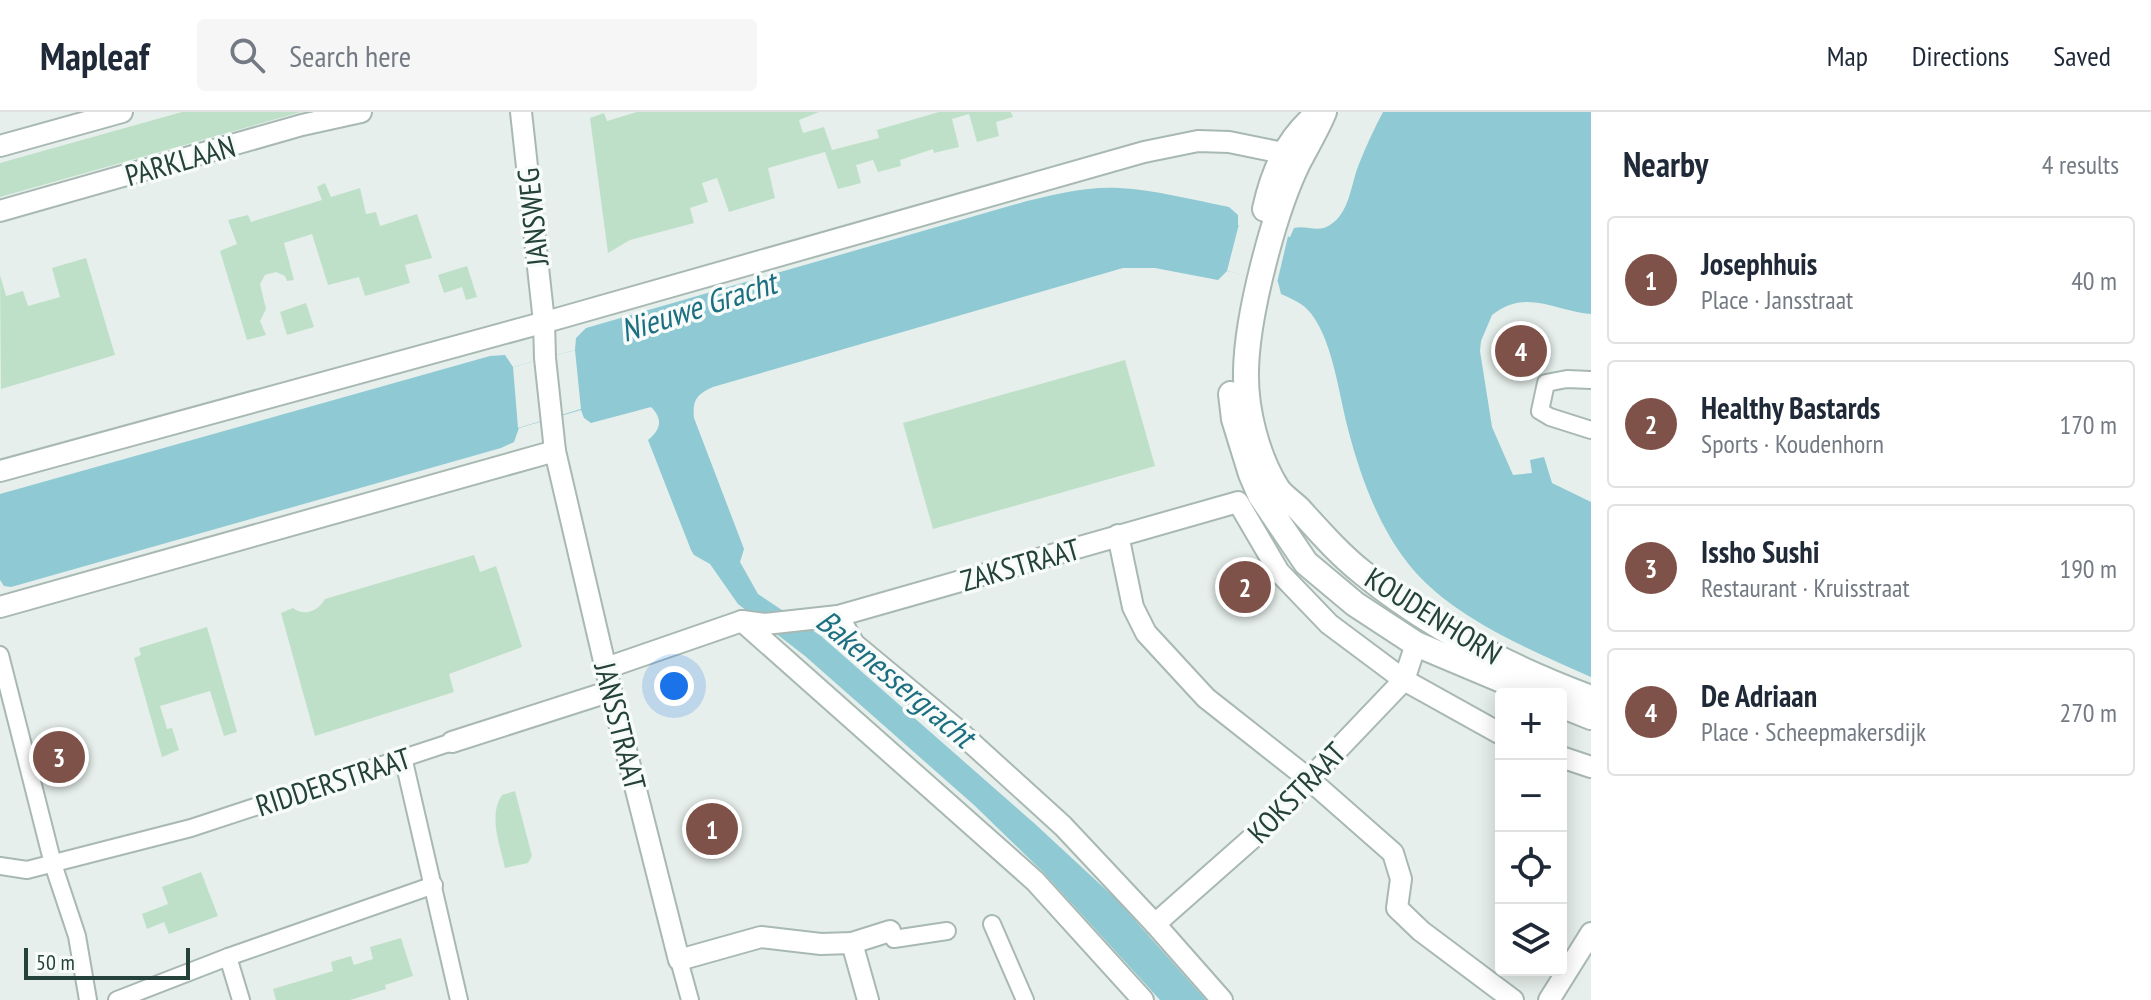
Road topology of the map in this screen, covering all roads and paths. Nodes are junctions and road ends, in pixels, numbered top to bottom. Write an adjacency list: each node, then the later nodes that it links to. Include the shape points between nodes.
1 (122, 112): 5 (street, PARKLAAN)
2 (361, 112): 7 (street, PARKLAAN)
3 (521, 112): 9 (street, JANSWEG)
4 (1322, 112): 6 (street, via 1297,132); 8 (street)
5 (0, 146)
6 (1283, 153): 8 (street); 9 (street, via 1198,141 1144,152)
7 (0, 211)
8 (1267, 231): 15 (street, KOUDENHORN, via 1230,370 1242,451)
9 (544, 322): 10 (street, JANSWEG); 14 (street)
10 (545, 358): 13 (street, JANSSTRAAT)
11 (1591, 380): 12 (street, via 1546,383 1540,411)
12 (1591, 430)
13 (555, 451): 17 (street); 23 (street, JANSSTRAAT)
14 (0, 471)
15 (1259, 496): 16 (street, ZAKSTRAAT); 18 (street, KOUDENHORN, via 1317,531 1363,574); 21 (street, KOUDENHORN, via 1306,563); 24 (street, KOUDENHORN, via 1279,572 1329,624)
16 (1118, 535): 19 (street, ZAKSTRAAT); 35 (street, via 1133,607 1146,633 1206,698)
17 (0, 607)
18 (1422, 615): 21 (street); 27 (street, KOUDENHORN, via 1533,676)
19 (838, 616): 20 (street, ZAKSTRAAT, via 765,624); 40 (street, via 854,644 1063,826)
20 (742, 621): 23 (street); 54 (street, via 1035,881)
21 (1416, 644): 24 (street, KOKSTRAAT); 25 (street, KOUDENHORN)
22 (0, 655): 36 (street)
23 (606, 668): 26 (street, JANSSTRAAT)
24 (1404, 680): 30 (street, KOUDENHORN); 35 (street, KOKSTRAAT)
25 (1521, 688)
26 (611, 691): 31 (street, RIDDERSTRAAT); 46 (street, JANSSTRAAT)
27 (1591, 698)
28 (1567, 707): 29 (street)
29 (1591, 717)
30 (1495, 731)
31 (452, 742): 32 (street, RIDDERSTRAAT)
32 (403, 757): 36 (street, RIDDERSTRAAT, via 191,828); 38 (street)
33 (1567, 759): 34 (street)
34 (1591, 767)
35 (1310, 780): 40 (street, KOKSTRAAT); 56 (street, via 1393,853 1401,879 1397,908)
36 (53, 864): 37 (street, RIDDERSTRAAT, via 27,870); 47 (street, via 77,936)
37 (0, 866)
38 (434, 885): 45 (street); 50 (street)
39 (992, 924): 53 (street)
40 (1155, 924): 55 (street)
41 (890, 931): 42 (street, via 894,939); 44 (street)
42 (947, 931)
43 (1591, 933): 57 (street)
44 (852, 943): 46 (street, via 761,937); 52 (street)
45 (228, 957): 48 (street); 49 (street)
46 (679, 960): 51 (street, JANSSTRAAT)
47 (88, 1000)
48 (117, 1000)
49 (241, 1000)
50 (459, 1000)
51 (690, 1000)
52 (868, 1000)
53 (1025, 1000)
54 (1143, 1000)
55 (1222, 1000)
56 (1513, 1000)
57 (1549, 1000)

